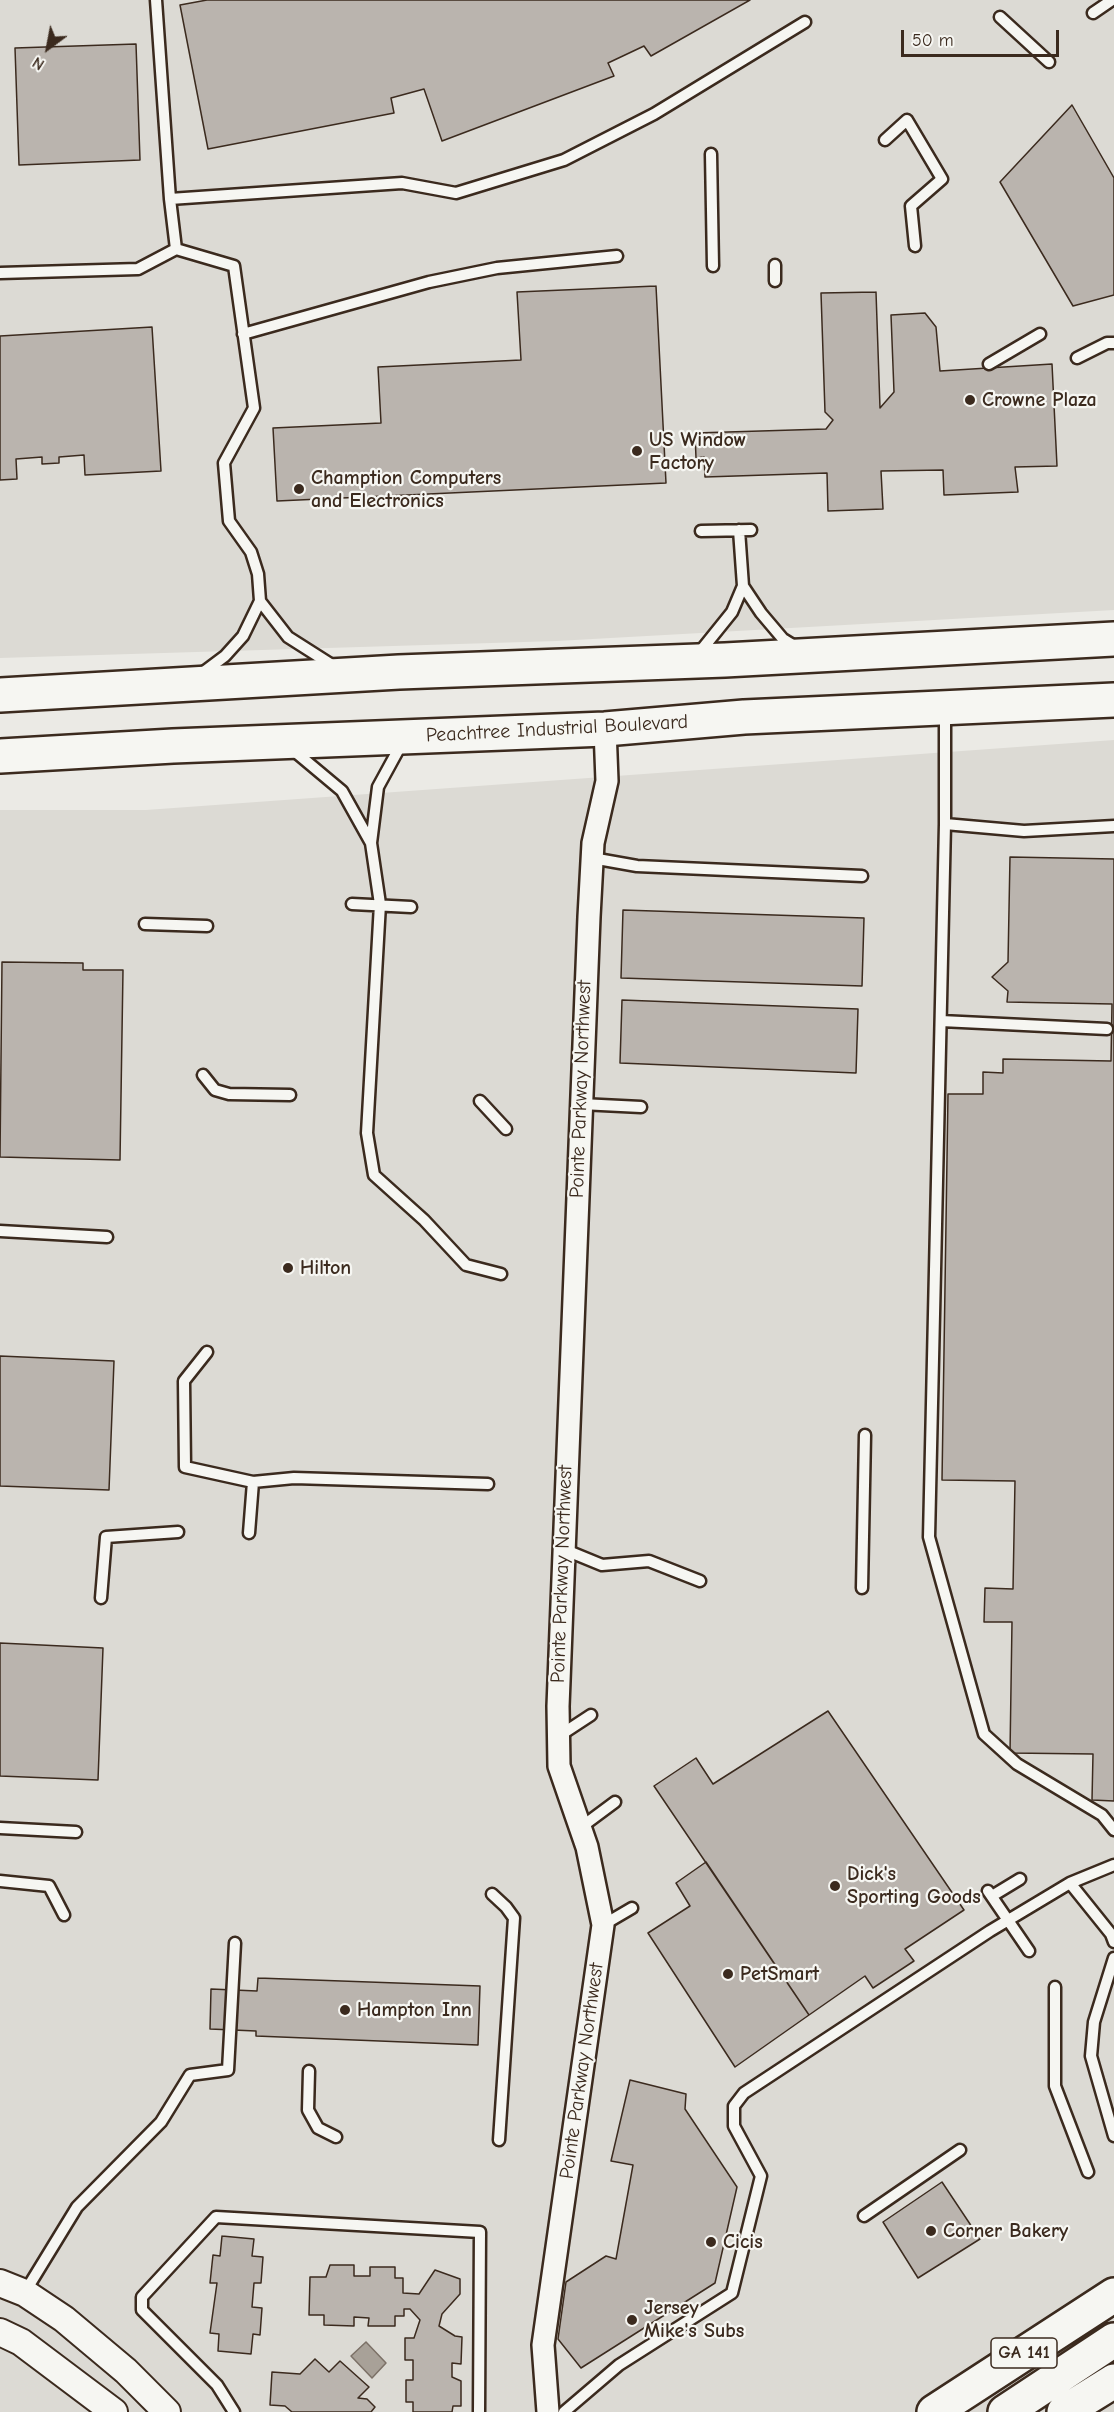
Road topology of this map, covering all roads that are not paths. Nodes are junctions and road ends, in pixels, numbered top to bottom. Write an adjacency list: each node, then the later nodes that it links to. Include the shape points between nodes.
1 (156, 0): 9 (lane)
2 (1112, 0): 3 (lane)
3 (1093, 14)
4 (1000, 17): 6 (lane)
5 (805, 22): 9 (lane, via 654,114 564,160 456,193 402,183)
6 (1049, 62)
7 (885, 140): 10 (lane, via 907,120 942,179 911,206)
8 (711, 154): 14 (lane)
9 (170, 199): 11 (lane)
10 (915, 246)
11 (176, 249): 15 (lane, via 138,269); 17 (lane, via 234,266)
12 (617, 256): 17 (lane, via 497,268 429,282)
13 (775, 265): 16 (lane)
14 (713, 266)
15 (0, 273)
16 (775, 281)
17 (243, 334): 26 (lane, via 254,408 224,463 230,521 251,552)
18 (1040, 334): 21 (lane)
19 (1114, 343): 20 (lane)
20 (1077, 358)
21 (989, 364)
22 (739, 530): 23 (lane); 24 (lane); 25 (lane)
23 (751, 530)
24 (701, 531)
25 (743, 586): 28 (lane, via 783,639); 29 (lane, via 732,612)
26 (260, 602): 30 (lane, via 288,637 325,663); 31 (lane, via 243,636 225,656)
27 (1114, 639): 28 (highway)
28 (809, 655): 29 (highway)
29 (690, 661): 30 (highway)
30 (364, 675): 31 (highway)
31 (187, 685): 32 (highway)
32 (0, 696)
33 (1114, 700): 34 (highway, Peachtree Industrial Boulevard)
34 (945, 708): 35 (highway, Peachtree Industrial Boulevard, via 744,717); 39 (lane)
35 (605, 729): 36 (highway, Peachtree Industrial Boulevard); 42 (street, Pointe Parkway Northwest, via 607,781)
36 (406, 737): 37 (highway, Peachtree Industrial Boulevard); 41 (lane, via 378,787)
37 (283, 742): 38 (highway, Peachtree Industrial Boulevard); 41 (lane, via 342,791)
38 (0, 756)
39 (945, 824): 40 (lane, via 1024,831); 49 (lane)
40 (1114, 826)
41 (371, 843): 45 (lane)
42 (592, 858): 43 (lane, via 638,866); 54 (street, Pointe Parkway Northwest)
43 (862, 876)
44 (352, 904): 45 (lane)
45 (380, 904): 46 (lane); 59 (lane, via 367,1133 374,1175 466,1265)
46 (411, 907)
47 (145, 924): 48 (lane)
48 (207, 926)
49 (941, 1021): 50 (lane); 75 (lane, via 929,1537 984,1734 1017,1764 1102,1815)
50 (1107, 1029)
51 (203, 1074): 52 (lane, via 215,1090 229,1094)
52 (290, 1095)
53 (480, 1101): 56 (lane)
54 (581, 1104): 55 (lane); 66 (street, Pointe Parkway Northwest)
55 (641, 1107)
56 (506, 1129)
57 (0, 1231): 58 (lane)
58 (107, 1237)
59 (501, 1274)
60 (207, 1352): 62 (lane, via 184,1381 185,1467)
61 (866, 1435): 68 (lane)
62 (253, 1482): 63 (lane, via 294,1478); 65 (lane)
63 (488, 1484)
64 (178, 1532): 69 (lane, via 106,1537)
65 (249, 1533)
66 (563, 1549): 67 (lane, via 602,1565 648,1561); 71 (street, Pointe Parkway Northwest)
67 (700, 1581)
68 (862, 1588)
69 (101, 1598)
70 (591, 1715): 71 (lane)
71 (559, 1736): 74 (street, Pointe Parkway Northwest, via 559,1766)
72 (615, 1802): 74 (lane)
73 (0, 1828): 76 (lane)
74 (580, 1828): 85 (street, Pointe Parkway Northwest)
75 (1114, 1830)
76 (76, 1832)
77 (1114, 1865): 80 (lane)
78 (1020, 1879): 84 (lane, via 990,1893)
79 (0, 1881): 83 (lane, via 49,1886)
80 (1070, 1883): 84 (lane); 86 (lane)
81 (492, 1894): 94 (lane, via 514,1918)
82 (632, 1908): 85 (lane)
83 (64, 1915)
84 (1007, 1921): 88 (lane); 109 (lane, via 744,2093 734,2106 734,2126 761,2176 732,2293 619,2366)
85 (603, 1925): 108 (street, Pointe Parkway Northwest, via 543,2345)
86 (1113, 1933)
87 (235, 1943): 99 (lane, via 228,2070 190,2075 161,2122 77,2207)
88 (1029, 1951)
89 (1114, 1958): 92 (lane, via 1094,2022 1091,2056)
90 (1055, 1987): 96 (lane, via 1055,2086)
91 (309, 2071): 93 (lane, via 308,2110 318,2128)
92 (1114, 2136)
93 (336, 2137)
94 (499, 2140)
95 (960, 2150): 97 (lane)
96 (1088, 2172)
97 (864, 2216)
98 (0, 2283): 99 (street)
99 (25, 2293): 105 (street, via 64,2319)
100 (1114, 2295): 110 (highway, GA 141)
101 (0, 2332): 104 (street, via 21,2343)
102 (1114, 2340): 111 (highway)
103 (1114, 2380): 112 (highway)
104 (114, 2412)
105 (167, 2412)
106 (234, 2412): 107 (lane, via 217,2385 142,2310 142,2297 216,2217 480,2232)
107 (479, 2412)
108 (548, 2412)
109 (564, 2412)
110 (934, 2412)
111 (1005, 2412)
112 (1064, 2412)

